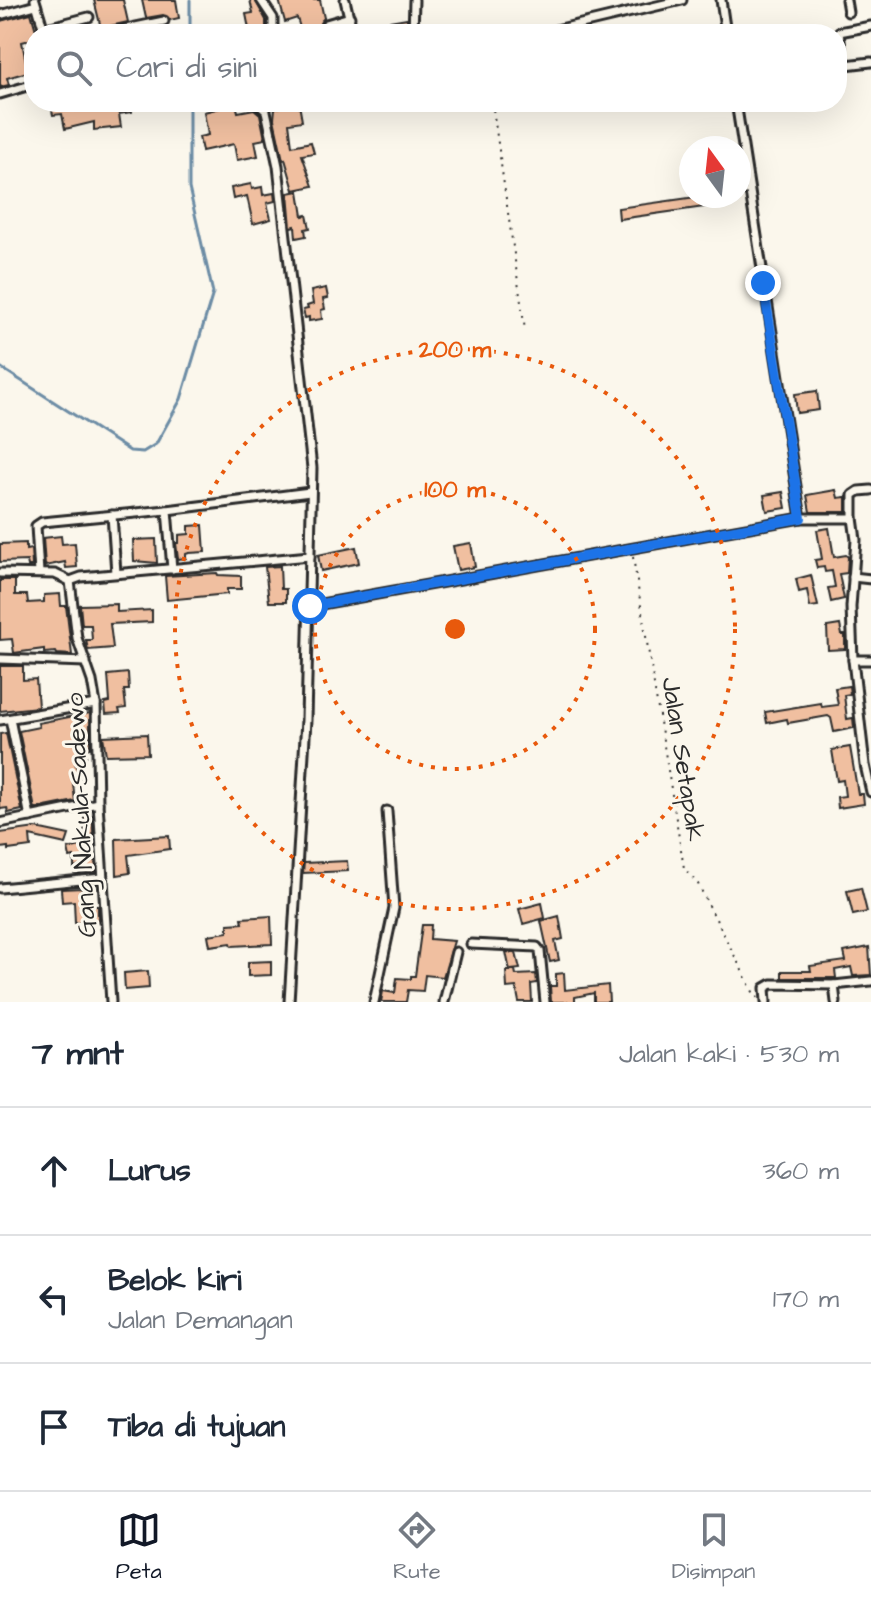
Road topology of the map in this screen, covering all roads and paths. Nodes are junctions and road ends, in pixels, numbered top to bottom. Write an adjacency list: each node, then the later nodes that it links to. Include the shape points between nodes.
1 (261, 0): 16 (street)
2 (345, 0): 11 (street)
3 (414, 0): 19 (street)
4 (682, 0): 20 (street)
5 (721, 0): 21 (street)
6 (846, 0): 8 (street)
7 (36, 3): 9 (street); 13 (street)
8 (848, 12)
9 (0, 15)
10 (89, 17): 14 (street)
11 (350, 17): 17 (street); 18 (street)
12 (164, 21): 15 (street)
13 (42, 24)
14 (68, 24)
15 (150, 24)
16 (273, 24)
17 (326, 24)
18 (351, 24)
19 (413, 24)
20 (581, 24)
21 (725, 24)
22 (871, 26): 23 (street)
23 (847, 30)
24 (871, 62): 25 (street)
25 (847, 65)
26 (24, 87): 27 (street)
27 (0, 94)
28 (266, 112): 35 (street, via 289,258 312,468)
29 (493, 112): 33 (path)
30 (738, 112): 31 (street)
31 (742, 136)
32 (751, 191): 38 (street)
33 (525, 330)
34 (871, 490): 39 (street, via 853,495)
35 (310, 492): 36 (street); 41 (street)
36 (167, 510): 37 (street); 42 (street)
37 (112, 515): 44 (street, via 48,520 36,526); 45 (street)
38 (801, 518): 39 (street); 40 (street)
39 (853, 518): 46 (street)
40 (631, 548): 49 (street); 68 (path, Jalan Setapak, via 684,868 698,884 754,994)
41 (310, 556): 42 (street); 49 (street)
42 (172, 569): 45 (street)
43 (0, 573): 44 (street)
44 (39, 573): 48 (street)
45 (116, 573): 48 (street)
46 (853, 577): 47 (street); 51 (street)
47 (871, 579)
48 (70, 581): 53 (street, Gang Nakula-Sadewo, via 77,638)
49 (310, 606): 70 (street)
50 (0, 659): 53 (street)
51 (853, 660): 52 (street); 57 (street)
52 (871, 660)
53 (86, 662): 54 (street, Gang Nakula-Sadewo)
54 (96, 704): 55 (street); 58 (street, Gang Nakula-Sadewo)
55 (10, 719): 56 (street); 60 (street)
56 (0, 720)
57 (871, 792)
58 (98, 803): 60 (street); 62 (street, Gang Nakula-Sadewo)
59 (387, 811): 71 (street, via 394,908)
60 (30, 817): 61 (street)
61 (0, 823)
62 (102, 878): 63 (street); 69 (street, Gang Nakula-Sadewo)
63 (0, 888)
64 (471, 944): 73 (street, via 537,947)
65 (456, 952): 72 (street)
66 (871, 981): 67 (street)
67 (834, 985): 68 (street, via 772,984 765,988); 74 (street)
68 (765, 999)
69 (111, 1002)
70 (289, 1002)
71 (374, 1002)
72 (444, 1002)
73 (545, 1002)
74 (836, 1002)

